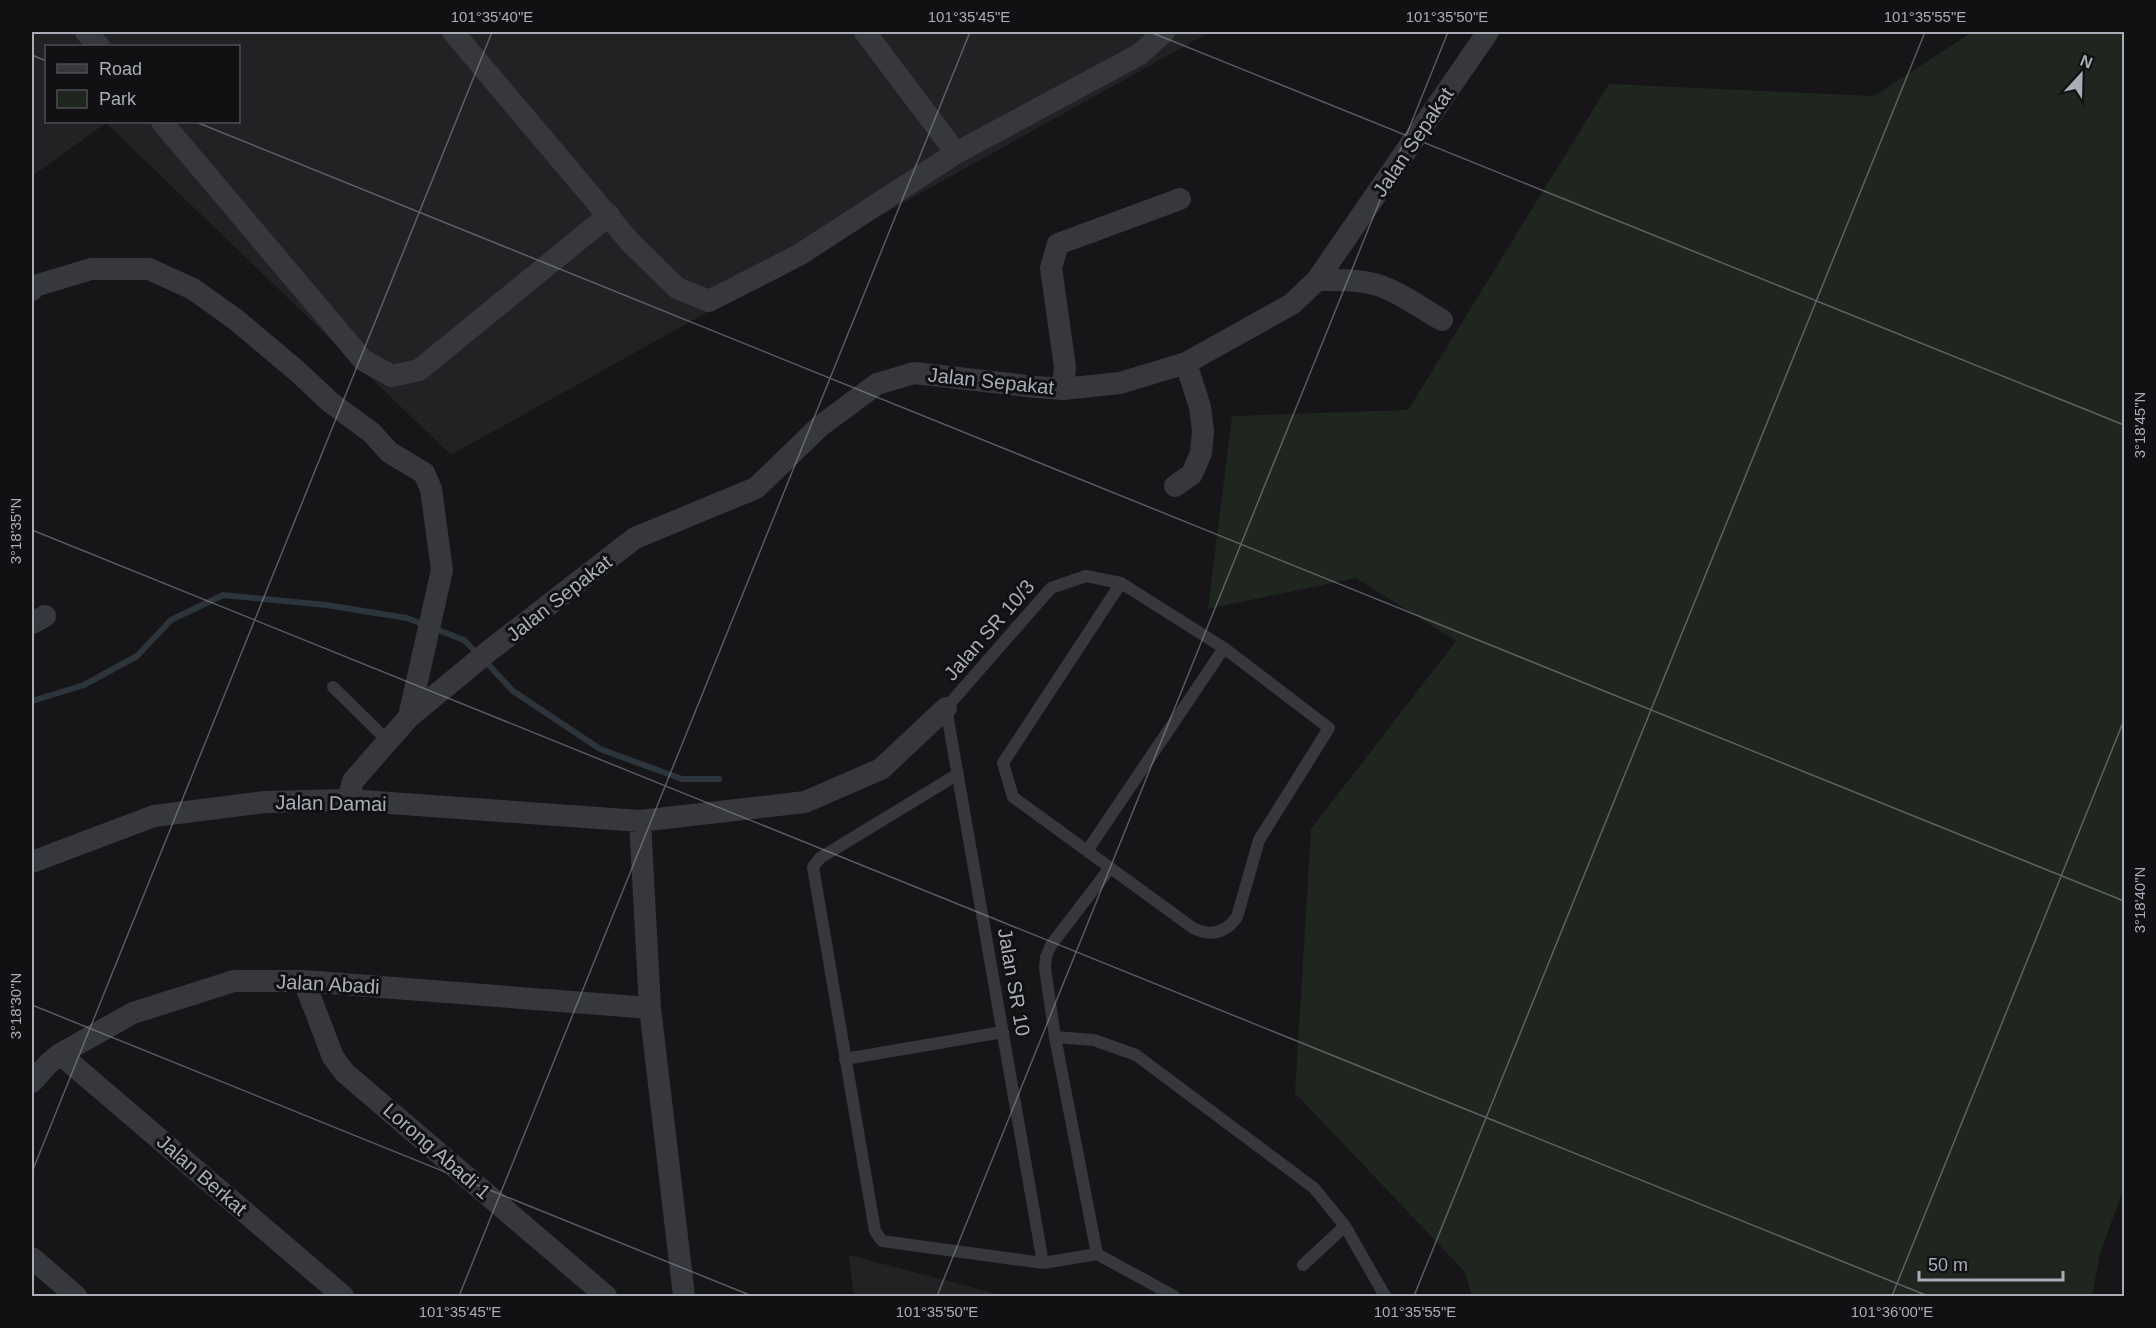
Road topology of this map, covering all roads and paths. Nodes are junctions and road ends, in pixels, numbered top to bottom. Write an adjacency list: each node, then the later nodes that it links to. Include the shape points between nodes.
1 (86, 32): 6 (street)
2 (453, 32): 10 (street)
3 (865, 32): 8 (street)
4 (1164, 32): 8 (street, via 1140,54)
5 (1488, 32): 11 (street, Jalan Sepakat)
6 (98, 45)
7 (163, 123): 10 (street, via 363,360 392,376 419,370)
8 (956, 153): 10 (street, via 799,255 709,302 677,288 630,242)
9 (1180, 199): 15 (street, via 1058,244 1052,268 1065,367)
10 (609, 215)
11 (1317, 280): 13 (street, via 1371,283); 14 (street, Jalan Sepakat, via 1292,304)
12 (32, 291): 21 (street, via 35,286 91,269 149,269 193,289 235,319 330,402 372,433 389,452 424,473 431,489 442,570)
13 (1442, 320)
14 (1186, 363): 15 (street, Jalan Sepakat, via 1120,383); 16 (street, via 1203,431 1201,453 1192,474)
15 (1063, 389): 21 (street, Jalan Sepakat, via 914,373 877,384 819,427 756,488 635,538)
16 (1175, 486)
17 (1121, 583): 18 (lane, Jalan SR 10/3); 20 (lane, Jalan SR 10/3, via 1086,576 1050,588); 26 (lane, via 1003,763 1013,797)
18 (1224, 648): 26 (lane); 28 (lane, Jalan SR 10/3, via 1329,728 1261,837 1237,917 1223,931 1203,933)
19 (333, 687): 22 (lane)
20 (946, 708): 23 (lane, Jalan SR 10); 25 (street, Jalan Damai, via 881,769 805,802)
21 (410, 717): 22 (street, Jalan Sepakat)
22 (389, 742): 24 (street, Jalan Sepakat, via 353,781)
23 (958, 774): 31 (lane, Jalan SR 10); 34 (lane, via 820,858 813,867)
24 (348, 800): 25 (street, Jalan Damai); 27 (street, Jalan Damai, via 266,802 154,816)
25 (640, 821): 30 (street)
26 (1087, 851): 28 (lane)
27 (32, 862)
28 (1110, 868): 32 (lane, via 1046,957)
29 (304, 981): 30 (street, Jalan Abadi); 33 (street, Jalan Abadi, via 234,981 133,1013); 43 (street, Lorong Abadi 1, via 333,1057 345,1073)
30 (650, 1008): 44 (street)
31 (1003, 1032): 34 (lane); 39 (lane, Jalan SR 10)
32 (1055, 1036): 36 (lane, via 1094,1040 1137,1055 1314,1188); 37 (lane)
33 (60, 1054): 35 (street, Jalan Abadi); 42 (street, Jalan Berkat)
34 (845, 1059): 39 (lane, via 877,1237 888,1243)
35 (32, 1082)
36 (1345, 1227): 40 (lane); 46 (lane)
37 (1097, 1254): 39 (lane); 45 (lane)
38 (32, 1258): 41 (street)
39 (1043, 1263)
40 (1303, 1265)
41 (76, 1296)
42 (343, 1296)
43 (606, 1296)
44 (684, 1296)
45 (1174, 1296)
46 (1385, 1296)

